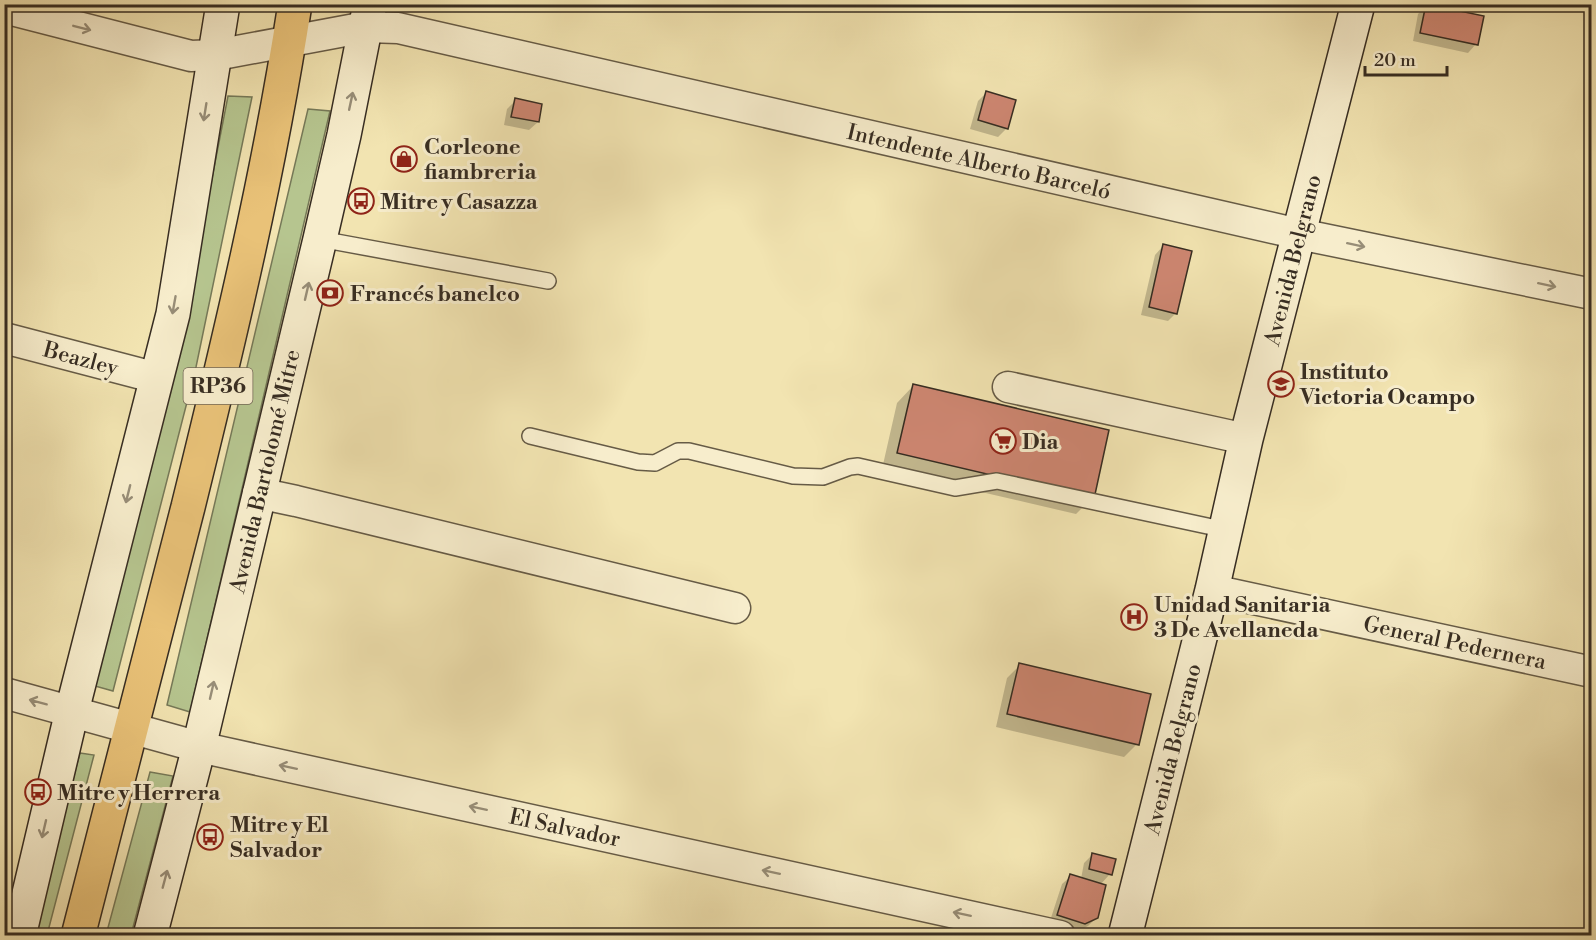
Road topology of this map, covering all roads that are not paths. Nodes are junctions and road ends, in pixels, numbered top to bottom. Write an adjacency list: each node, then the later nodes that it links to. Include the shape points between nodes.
1 (224, 4): 7 (street)
2 (295, 4): 6 (main road, RP36)
3 (1358, 4): 8 (street, Avenida Belgrano)
4 (4, 8): 7 (street, Intendente Alberto Barceló, one-way to 7, via 191,56)
5 (368, 16): 6 (street, Intendente Alberto Barceló); 8 (street, Intendente Alberto Barceló, via 398,28); 9 (street, Avenida Bartolomé Mitre, one-way to 5)
6 (290, 41): 7 (street, Intendente Alberto Barceló); 24 (main road, RP36, via 220,380)
7 (216, 55): 13 (street, one-way to 13, via 172,314)
8 (1299, 234): 11 (street, Intendente Alberto Barceló, one-way to 11); 16 (street, Avenida Belgrano)
9 (320, 239): 10 (lane); 17 (street, Avenida Bartolomé Mitre, one-way to 9)
10 (548, 281)
11 (1592, 294)
12 (4, 338): 13 (street, Beazley)
13 (157, 378): 23 (street, one-way to 23)
14 (1008, 387): 16 (street)
15 (530, 436): 18 (lane, via 638,462 655,463 678,451 689,451 793,476 823,477 858,466 955,488 997,481)
16 (1246, 439): 18 (street, Avenida Belgrano)
17 (258, 493): 20 (street); 25 (street, Avenida Bartolomé Mitre, one-way to 17)
18 (1226, 530): 19 (street, Avenida Belgrano)
19 (1212, 591): 21 (street, General Pedernera); 30 (street, Avenida Belgrano)
20 (735, 608)
21 (1592, 672)
22 (4, 693): 23 (street, El Salvador, one-way to 22)
23 (72, 711): 24 (street, El Salvador); 26 (street, one-way to 26)
24 (133, 728): 25 (street, El Salvador); 27 (main road, RP36)
25 (199, 747): 28 (street, Avenida Bartolomé Mitre, one-way to 25); 29 (street, El Salvador, one-way to 25)
26 (19, 936)
27 (78, 936)
28 (150, 936)
29 (1060, 936)
30 (1125, 936)

